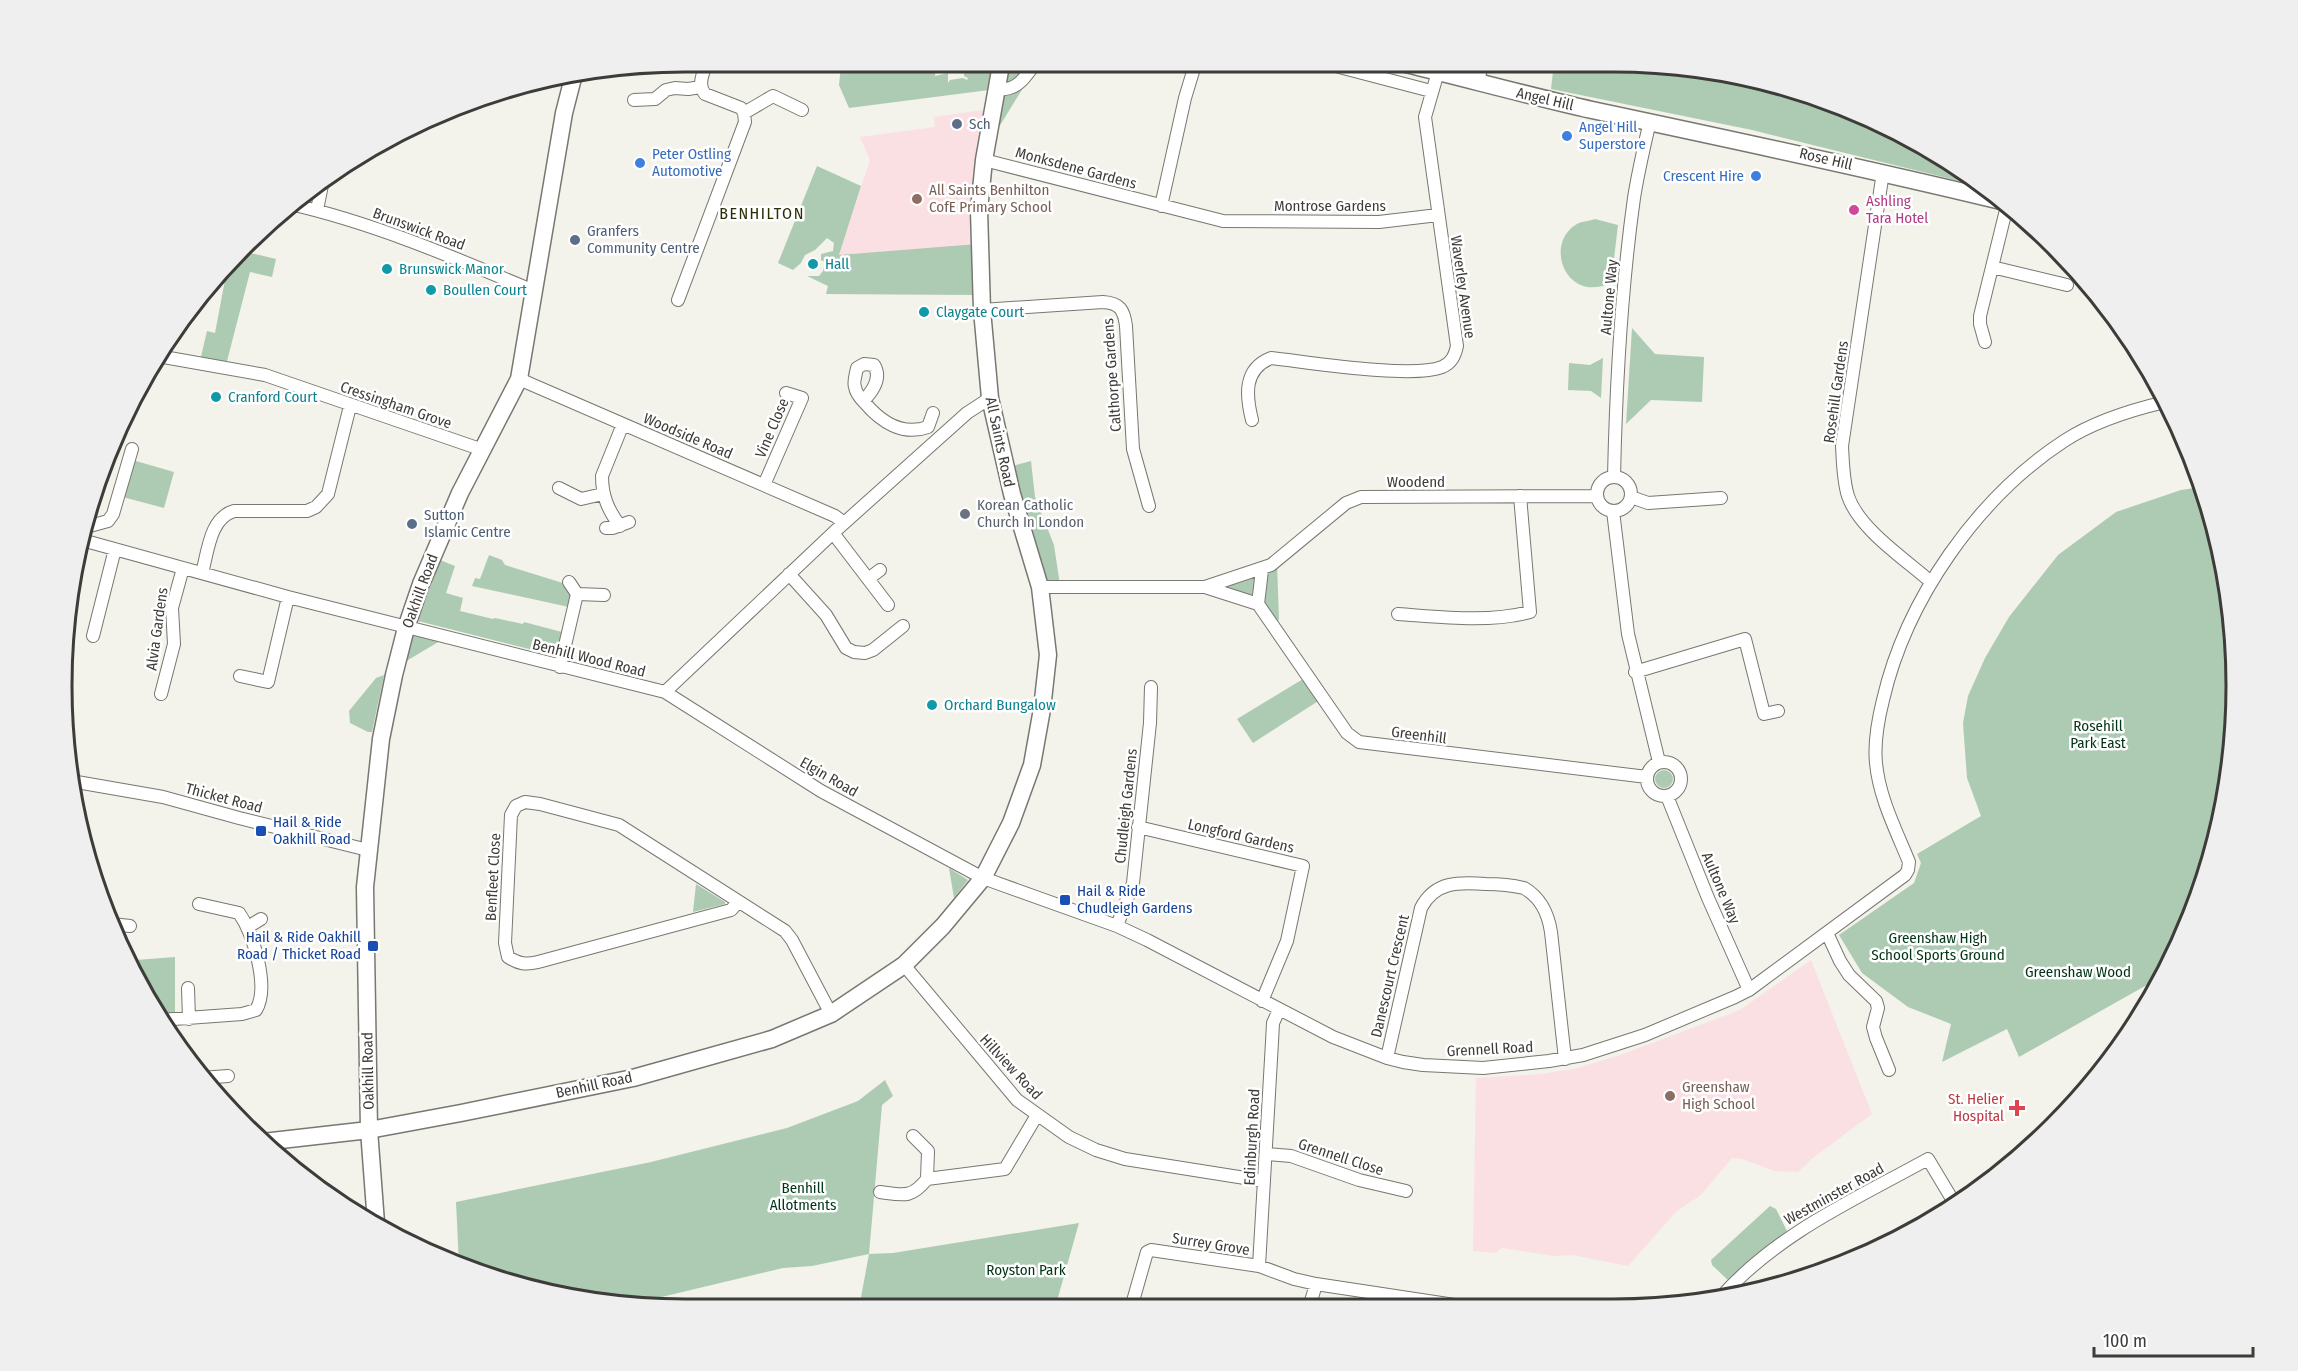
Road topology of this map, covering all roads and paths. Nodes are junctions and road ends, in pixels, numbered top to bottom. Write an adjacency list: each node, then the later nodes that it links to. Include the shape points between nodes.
1 (704, 72): 10 (street)
2 (1000, 72): 11 (street, All Saints Road)
3 (1028, 72): 11 (street, via 1013,88)
4 (1193, 72): 21 (street)
5 (1359, 72): 12 (street)
6 (1438, 72): 8 (street, Angel Hill); 12 (street, Waverley Avenue)
7 (1480, 72): 8 (street)
8 (1478, 82): 16 (street, Angel Hill)
9 (572, 83): 29 (street, Oakhill Road)
10 (700, 87): 13 (street, via 675,88 655,99); 15 (street, via 705,94 735,105)
11 (998, 89): 17 (street, All Saints Road)
12 (1431, 91): 25 (street, Waverley Avenue, via 1425,117)
13 (634, 100)
14 (802, 110): 15 (street, via 773,96)
15 (744, 113): 30 (street, via 745,122)
16 (1650, 121): 18 (street, Rose Hill); 47 (street, Aultone Way, via 1635,196 1624,287)
17 (984, 160): 21 (street, Monksdene Gardens); 31 (street, All Saints Road, via 980,210)
18 (1883, 172): 20 (street, Rose Hill); 70 (street, Rosehill Gardens, via 1842,446 1843,475 1848,497 1858,514)
19 (320, 193): 23 (street)
20 (1982, 196)
21 (1161, 206): 26 (street, Monksdene Gardens)
22 (302, 207): 23 (street, Brunswick Road)
23 (317, 210): 29 (street, Brunswick Road, via 421,245)
24 (2005, 214): 27 (street)
25 (1438, 215): 26 (street, Montrose Gardens, via 1379,222); 41 (street, Waverley Avenue, via 1457,346 1449,363 1440,368 1399,371 1271,358 1262,362 1248,383)
26 (1223, 221)
27 (1992, 267): 28 (street); 32 (street, via 1980,324)
28 (2067, 285)
29 (534, 291): 34 (street, Oakhill Road)
30 (678, 300)
31 (982, 310): 36 (street, All Saints Road); 55 (street, Calthorpe Gardens, via 1103,302 1121,307 1126,326 1132,449)
32 (1986, 342)
33 (167, 358): 39 (street, Cressingham Grove, via 265,375)
34 (519, 379): 42 (street, Woodside Road); 46 (street, Oakhill Road)
35 (786, 393): 48 (street, Vine Close, via 802,398)
36 (990, 398): 44 (street); 71 (street, All Saints Road, via 1012,494)
37 (863, 401): 43 (street, via 886,423 918,431)
38 (2158, 404): 70 (street, via 2089,428 2048,453 2004,491 1964,535)
39 (351, 406): 46 (street, Cressingham Grove); 66 (street, via 328,494 322,503 307,511 227,513 215,527)
40 (933, 413): 43 (street)
41 (1252, 420)
42 (623, 424): 48 (street, Woodside Road); 50 (street, via 602,476)
43 (928, 427): 44 (street)
44 (939, 438): 57 (street)
45 (132, 449): 58 (street, via 113,514 108,521)
46 (483, 450): 80 (street, Oakhill Road, via 439,539)
47 (1614, 477): 52 (street, via 1603,481); 53 (street, via 1629,486)
48 (764, 485): 57 (street, Woodside Road)
49 (559, 488): 50 (street, via 581,499)
50 (603, 494): 59 (street, via 610,512 624,524)
51 (1520, 496): 52 (street, Woodend); 65 (street, Woodend, via 1353,499); 78 (street, via 1530,612 1476,618)
52 (1596, 496): 56 (street, via 1601,506)
53 (1631, 497): 54 (street, via 1648,504); 56 (street, via 1622,510)
54 (1721, 498)
55 (1149, 506)
56 (1612, 511): 83 (street)
57 (844, 523): 60 (street)
58 (94, 525)
59 (606, 528)
60 (833, 533): 67 (street); 68 (street)
61 (90, 542): 62 (street, Benhill Wood Road)
62 (115, 549): 63 (street, Benhill Wood Road); 81 (street)
63 (183, 568): 66 (street, Benhill Wood Road); 87 (street, Alvia Gardens, via 172,609 174,644)
64 (879, 570): 68 (street)
65 (1262, 570): 72 (street, Woodend); 76 (street)
66 (202, 573): 75 (street, Benhill Wood Road)
67 (789, 574): 79 (street, via 826,615 846,648 854,652 873,650); 86 (street)
68 (868, 579): 77 (street)
69 (569, 582): 73 (street)
70 (1931, 582): 103 (street, Grennell Road, via 1899,644 1878,720 1875,762 1882,795 1908,865 1905,874)
71 (1040, 587): 72 (street, Woodend); 95 (street, All Saints Road, via 1048,655 1038,738 1022,797)
72 (1205, 587): 76 (street, Woodend)
73 (577, 594): 74 (street); 82 (street)
74 (604, 595)
75 (288, 597): 80 (street, Benhill Wood Road); 84 (street, via 268,682)
76 (1258, 604): 90 (street, Greenhill, via 1347,734 1359,742)
77 (888, 605)
78 (1398, 614)
79 (903, 626)
80 (406, 627): 82 (street, Benhill Wood Road); 94 (street, Oakhill Road, via 381,739)
81 (93, 636)
82 (560, 667): 86 (street, Benhill Wood Road)
83 (1635, 672): 88 (street, via 1745,639 1764,714); 89 (street)
84 (240, 676)
85 (1152, 687): 93 (street, Chudleigh Gardens)
86 (665, 692): 95 (street, Elgin Road, via 821,791)
87 (161, 694)
88 (1778, 711)
89 (1659, 762): 90 (street, via 1650,768); 92 (street, via 1675,766 1681,775 1677,791)
90 (1647, 777): 92 (street, Aultone Way, via 1652,792)
91 (80, 783): 94 (street, Thicket Road, via 163,797)
92 (1667, 796): 106 (street, Aultone Way)
93 (1138, 827): 102 (street, Chudleigh Gardens, via 1133,884); 107 (street, Longford Gardens, via 1304,866 1287,941)
94 (368, 850): 118 (street, Oakhill Road, via 365,887)
95 (983, 878): 102 (street, Grennell Road); 104 (street, All Saints Road)
96 (738, 902): 96 (street, Benfleet Close, via 619,825 525,802 516,806 511,815 505,944 508,957 516,962 527,965 731,910); 109 (street, Benfleet Close, via 785,931)
97 (199, 904): 101 (street, via 239,913)
98 (261, 919): 101 (street)
99 (121, 925): 100 (street)
100 (130, 926)
101 (248, 927): 111 (street, via 259,962 261,1003 256,1010 242,1014)
102 (1117, 927): 107 (street, Grennell Road)
103 (1827, 933): 106 (street, Grennell Road); 114 (street, via 1849,975 1876,1001 1873,1027)
104 (904, 965): 109 (street, Benhill Road); 117 (street, Hillview Road, via 1000,1082)
105 (188, 988): 111 (street)
106 (1749, 990): 113 (street, Grennell Road, via 1645,1035)
107 (1262, 1000): 108 (street, Grennell Road)
108 (1278, 1010): 112 (street, Grennell Road); 121 (street, Edinburgh Road, via 1273,1023)
109 (831, 1014): 118 (street, Benhill Road, via 772,1039 633,1077)
110 (171, 1019): 111 (street)
111 (189, 1019)
112 (1387, 1058): 113 (street, Grennell Road, via 1423,1065 1483,1068); 113 (street, Danescourt Crescent, via 1421,908 1434,891 1461,882 1524,888 1544,907 1551,932)
113 (1565, 1059)
114 (1889, 1070)
115 (228, 1076): 116 (street)
116 (214, 1077)
117 (1037, 1115): 122 (street, via 1005,1169); 123 (street, Hillview Road, via 1078,1141 1125,1159)
118 (369, 1130): 120 (street, Benhill Road); 127 (street, Oakhill Road)
119 (913, 1136): 122 (street, via 928,1151)
120 (274, 1141)
121 (1266, 1154): 123 (street, Edinburgh Road); 124 (street, Grennell Close, via 1291,1156 1359,1180)
122 (927, 1179): 125 (street, via 907,1195)
123 (1264, 1181): 128 (street, Edinburgh Road)
124 (1406, 1191)
125 (880, 1192)
126 (1951, 1197): 130 (street, Westminster Road, via 1928,1159 1791,1235)
127 (375, 1215)
128 (1258, 1266): 129 (street); 131 (street, Surrey Grove, via 1151,1250 1147,1252)
129 (1316, 1284): 132 (street); 133 (street)
130 (1730, 1287)
131 (1134, 1299)
132 (1312, 1299)
133 (1415, 1299)

